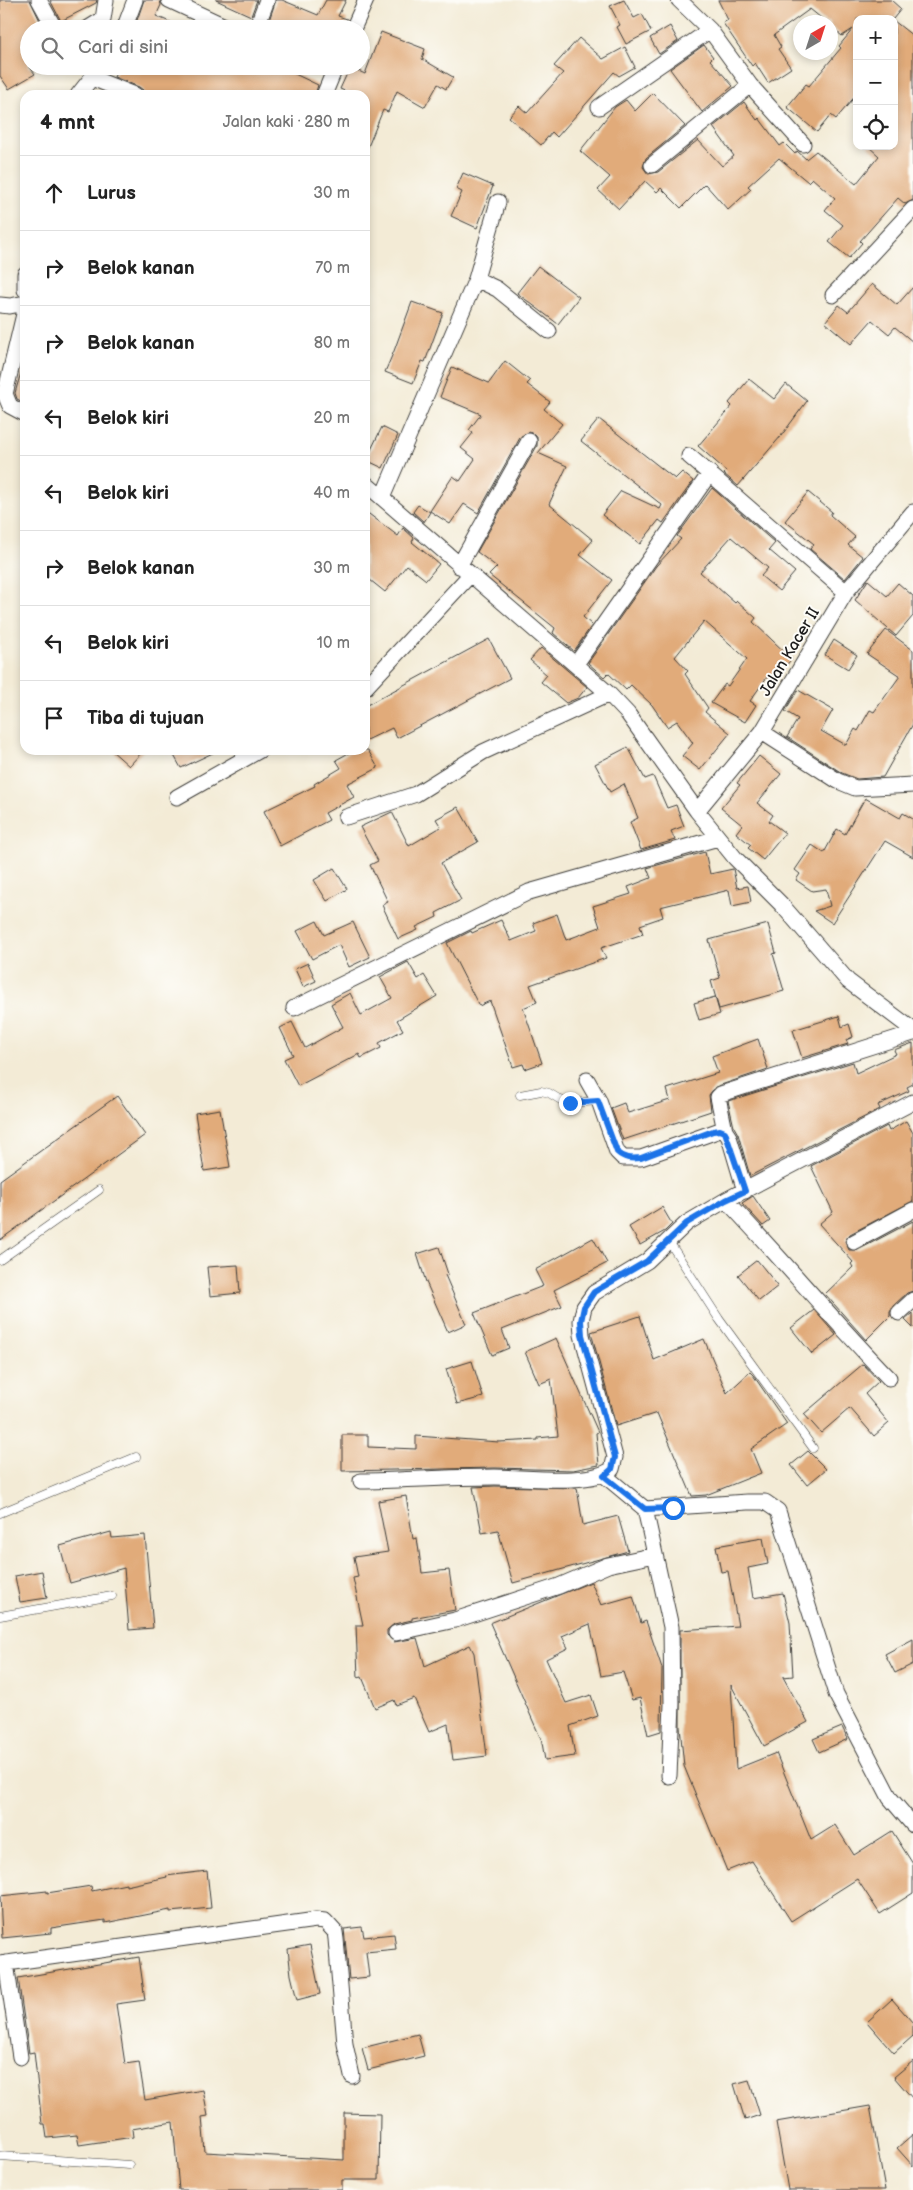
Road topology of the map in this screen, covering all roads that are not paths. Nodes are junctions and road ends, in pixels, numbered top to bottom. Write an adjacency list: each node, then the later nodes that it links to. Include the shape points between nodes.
1 (39, 0): 8 (street)
2 (106, 0): 9 (street)
3 (135, 0): 10 (street)
4 (267, 0): 12 (street)
5 (366, 0): 13 (street)
6 (679, 0): 14 (street)
7 (173, 1): 11 (street)
8 (50, 20)
9 (101, 20)
10 (127, 20)
11 (212, 20)
12 (259, 20)
13 (357, 20)
14 (710, 30): 18 (street); 22 (street)
15 (94, 75): 19 (street)
16 (101, 75): 20 (street)
17 (330, 75): 21 (street)
18 (750, 86): 23 (street); 24 (street)
19 (82, 90)
20 (127, 90)
21 (325, 90)
22 (599, 107)
23 (803, 144)
24 (652, 165)
25 (498, 202): 27 (street)
26 (913, 208): 28 (street)
27 (476, 279): 32 (street, via 497,289); 38 (street)
28 (833, 295)
29 (20, 304): 30 (street)
30 (0, 305)
31 (20, 331): 33 (street, via 5,394 10,406)
32 (549, 331)
33 (20, 411)
34 (529, 442): 40 (street)
35 (689, 456): 36 (street)
36 (710, 473): 41 (street); 42 (street)
37 (370, 488): 38 (street)
38 (382, 498): 40 (street)
39 (913, 512): 41 (street, Jalan Kacer II)
40 (464, 571): 42 (street); 43 (street)
41 (846, 592): 45 (street, Jalan Kacer II)
42 (576, 664): 44 (street)
43 (370, 682)
44 (609, 694): 49 (street, via 628,714); 50 (street, via 483,752 416,794)
45 (762, 732): 47 (street, via 838,781 855,788); 49 (street, Jalan Kacer II)
46 (251, 755): 48 (street)
47 (913, 785)
48 (177, 797)
49 (697, 811): 51 (street)
50 (346, 818)
51 (718, 838): 52 (street, via 529,892); 53 (street, via 848,981)
52 (294, 1008)
53 (913, 1032): 58 (street, via 722,1094 718,1098)
54 (587, 1080): 56 (street)
55 (520, 1095): 56 (lane, via 541,1091 564,1102)
56 (598, 1101): 58 (street, via 617,1152 623,1158 641,1158 713,1131)
57 (913, 1102): 60 (street)
58 (725, 1132): 60 (street)
59 (99, 1190): 65 (lane)
60 (745, 1191): 61 (street)
61 (726, 1200): 63 (street, via 687,1223); 68 (street, via 848,1337)
62 (913, 1210): 64 (street)
63 (668, 1240): 69 (lane, via 719,1319); 71 (street, via 647,1261 594,1292 584,1307 582,1335 615,1457 612,1469)
64 (854, 1242)
65 (0, 1260)
66 (913, 1300): 67 (street)
67 (899, 1313)
68 (889, 1378)
69 (813, 1448)
70 (136, 1457): 74 (lane)
71 (604, 1476): 72 (street, via 581,1479 495,1477); 73 (street)
72 (361, 1481)
73 (645, 1509): 75 (street); 80 (street, via 765,1502 778,1510 836,1694 890,1798)
74 (0, 1513)
75 (655, 1555): 78 (street, via 608,1565 559,1586 455,1620); 79 (street, via 671,1627)
76 (112, 1596): 77 (lane)
77 (0, 1616)
78 (396, 1633)
79 (669, 1776)
80 (913, 1825)
81 (3, 1964): 82 (street); 83 (street, via 325,1921 335,1932 345,2044)
82 (20, 2057)
83 (352, 2076)
84 (0, 2156): 85 (lane)
85 (130, 2165)

